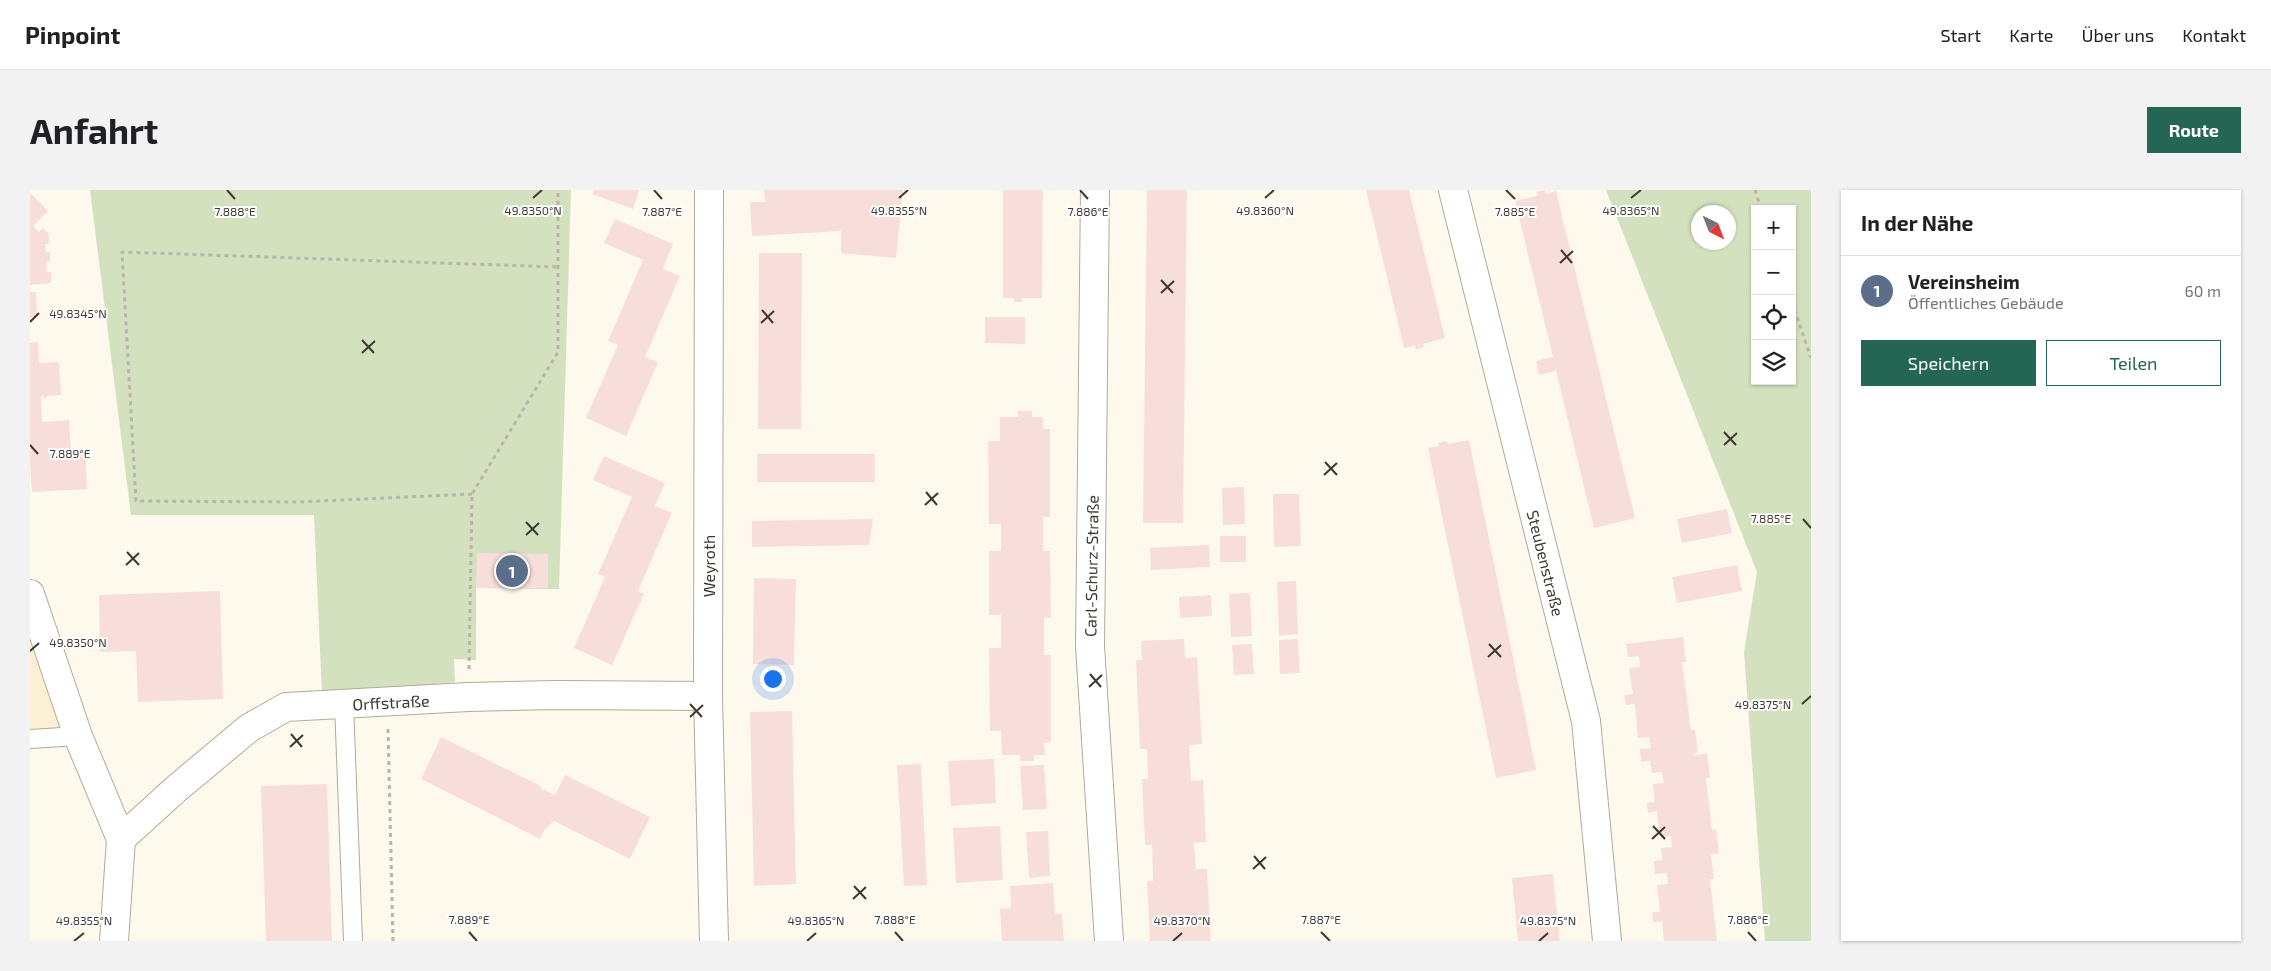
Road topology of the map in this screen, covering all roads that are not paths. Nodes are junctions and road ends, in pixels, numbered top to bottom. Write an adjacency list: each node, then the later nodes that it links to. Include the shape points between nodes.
1 (709, 190): 5 (street, Weyroth)
2 (1095, 190): 13 (street, Carl-Schurz-Straße, via 1090,646)
3 (1453, 190): 14 (street, Steubenstraße, via 1586,721)
4 (30, 594): 7 (street)
5 (708, 696): 6 (street, Orffstraße, via 557,695); 12 (street, Weyroth)
6 (344, 704): 9 (street, Orffstraße, via 286,707 249,728); 11 (lane)
7 (78, 736): 8 (lane); 9 (street)
8 (30, 740)
9 (121, 839): 10 (street)
10 (114, 941)
11 (353, 941)
12 (714, 941)
13 (1109, 941)
14 (1607, 941)

